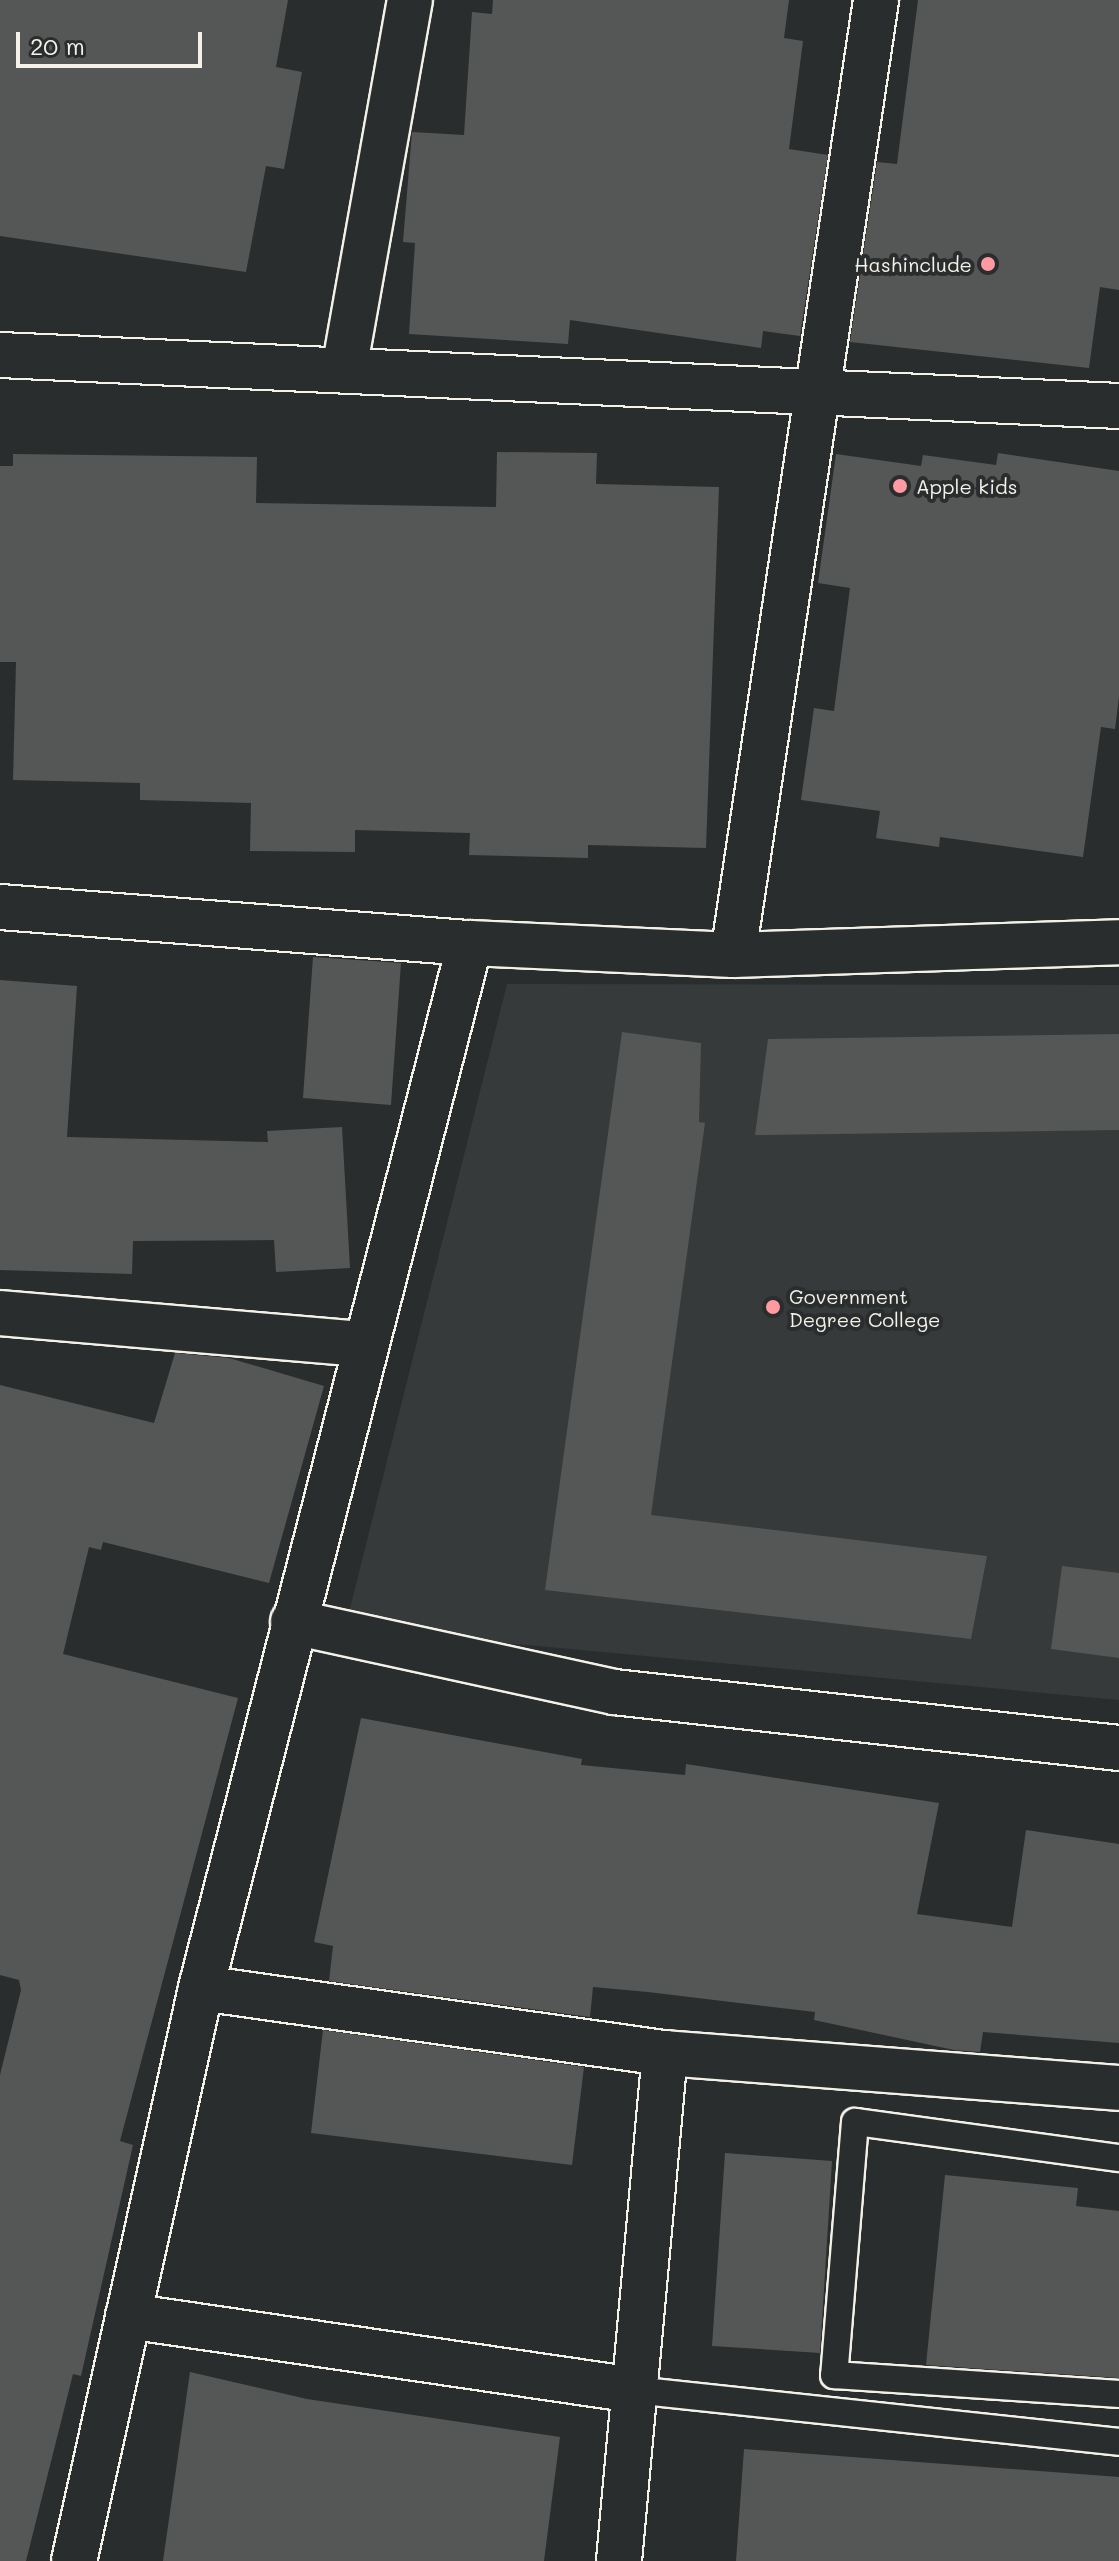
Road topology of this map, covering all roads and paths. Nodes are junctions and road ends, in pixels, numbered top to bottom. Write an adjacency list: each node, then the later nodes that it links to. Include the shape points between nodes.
1 (410, 0): 4 (street)
2 (876, 0): 5 (street)
3 (0, 355): 4 (street)
4 (344, 370): 5 (street)
5 (813, 392): 6 (street); 10 (street)
6 (1119, 406)
7 (0, 907): 9 (street)
8 (1119, 942): 10 (street)
9 (470, 943): 10 (street); 12 (street)
10 (733, 955)
11 (0, 1313): 12 (street)
12 (363, 1344): 13 (street)
13 (293, 1622): 14 (street, via 614,1692); 15 (street)
14 (1119, 1748)
15 (201, 1988): 16 (street); 19 (street)
16 (665, 2053): 17 (street); 20 (street)
17 (1119, 2088)
18 (1119, 2158): 21 (lane, via 855,2122 834,2375)
19 (128, 2316): 20 (street); 23 (street)
20 (634, 2390): 22 (lane); 24 (street)
21 (1119, 2394)
22 (1119, 2442)
23 (74, 2561)
24 (619, 2561)

